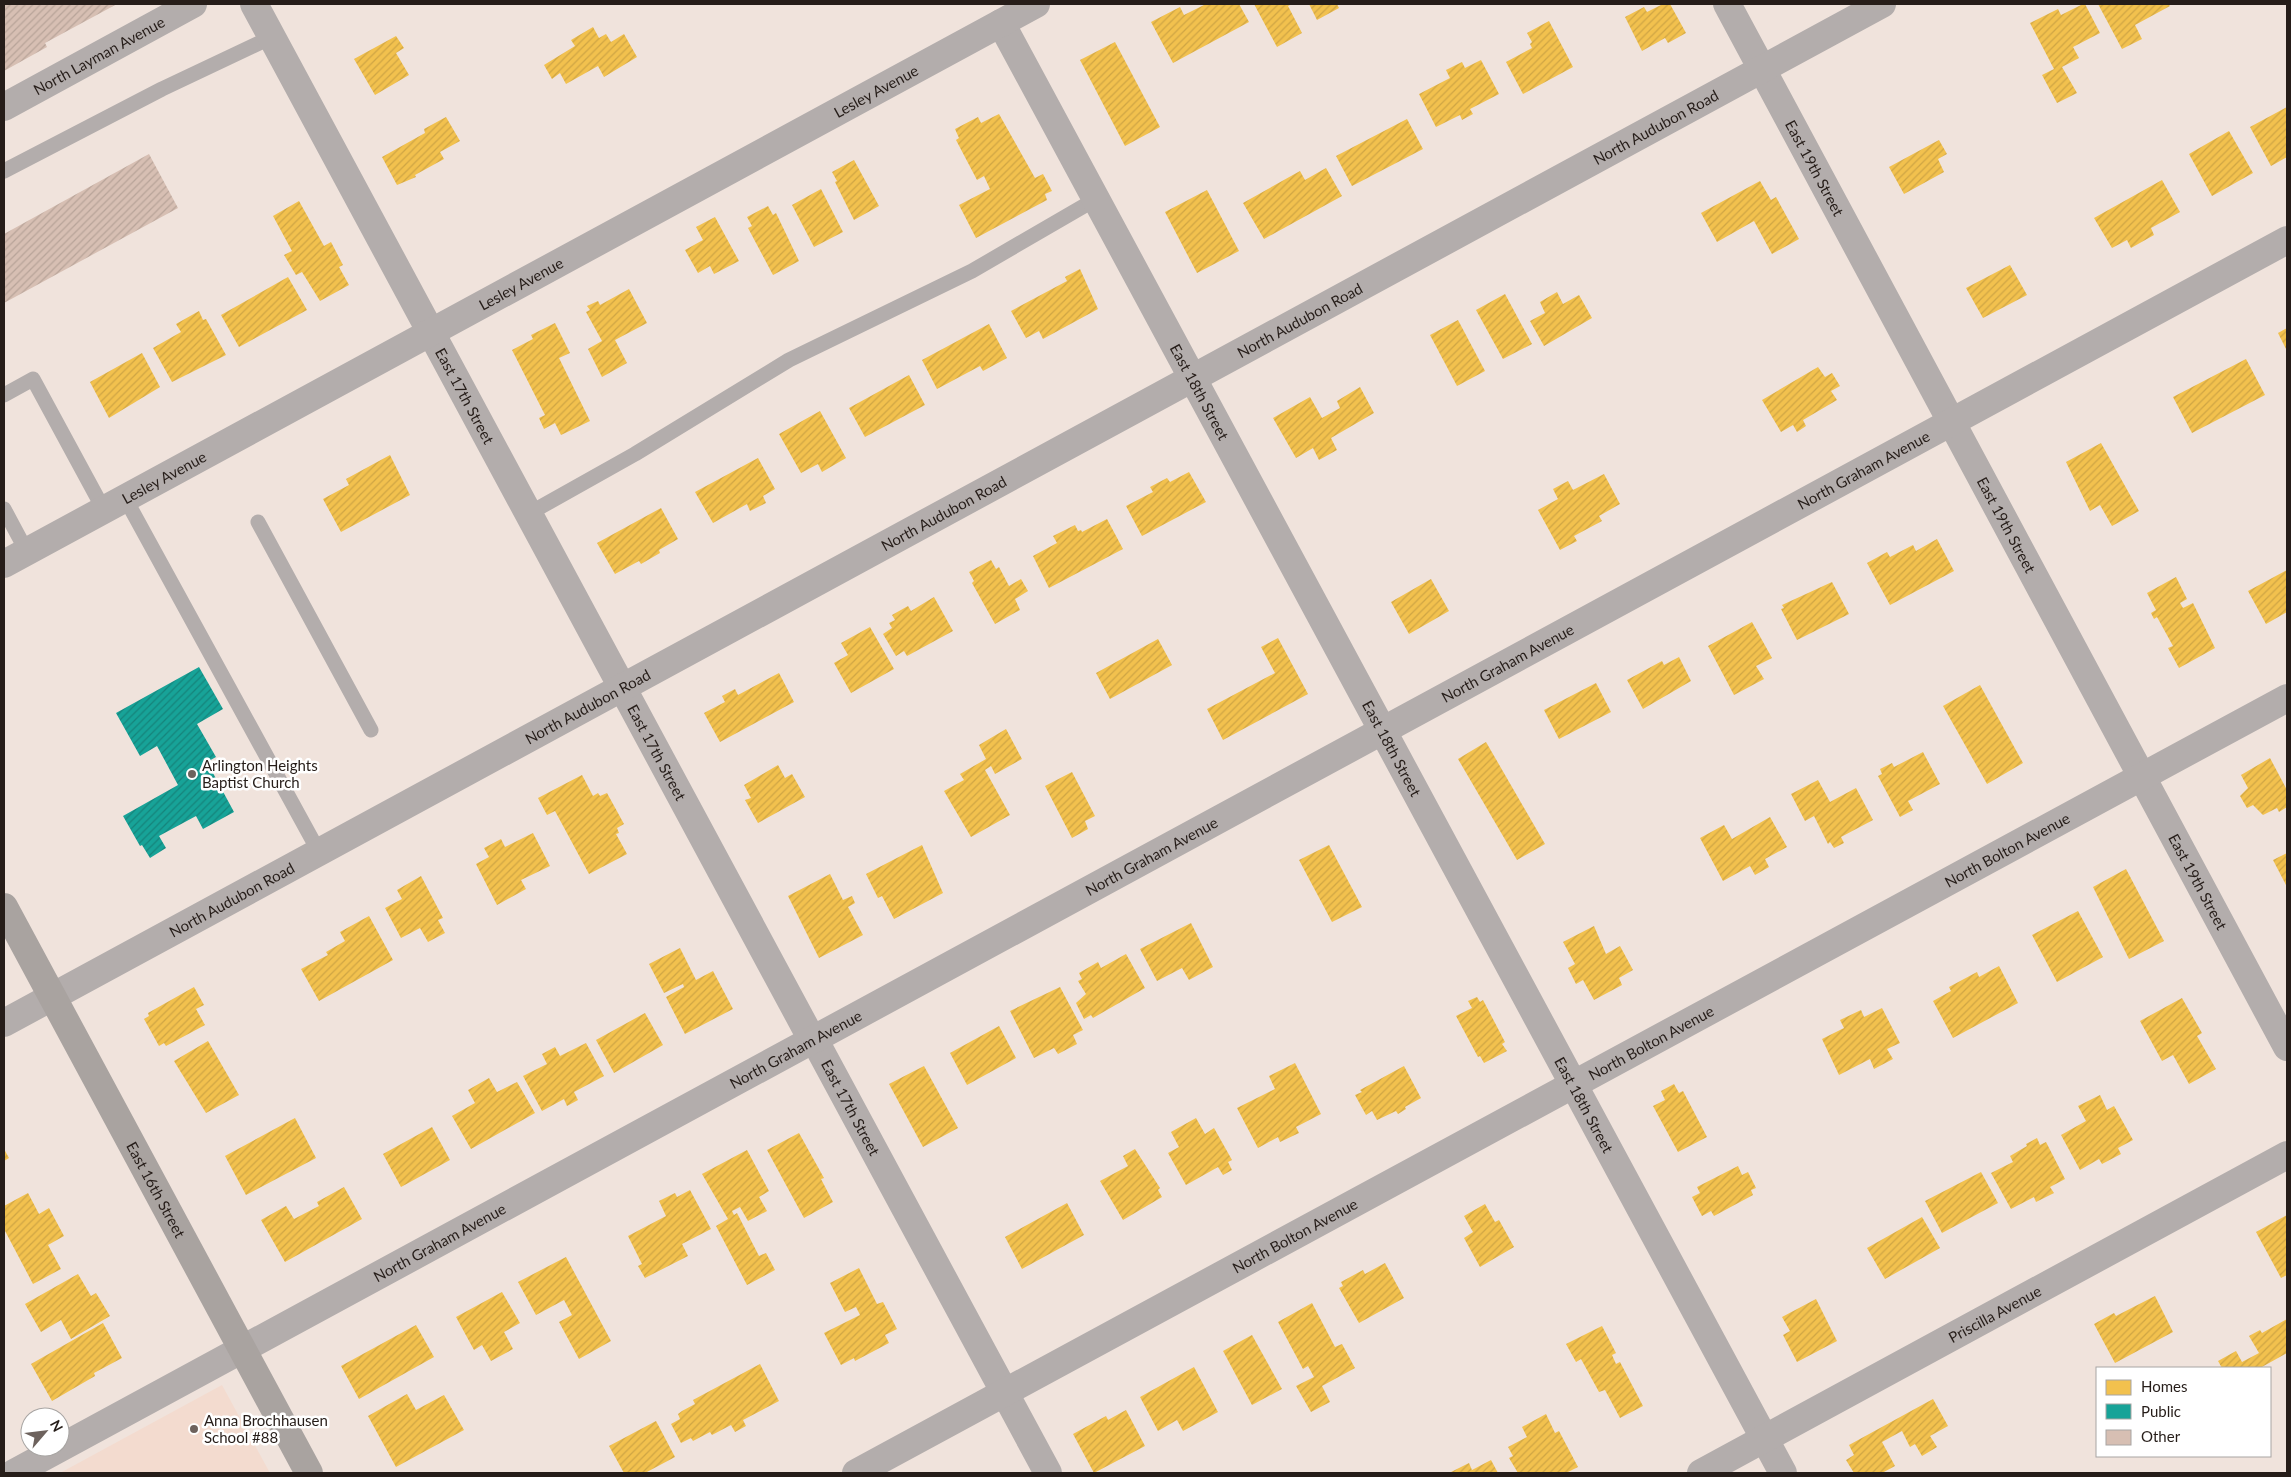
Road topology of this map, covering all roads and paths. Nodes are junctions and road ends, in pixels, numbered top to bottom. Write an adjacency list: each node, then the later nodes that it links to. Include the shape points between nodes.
1 (194, 4): 9 (street, North Layman Avenue)
2 (254, 4): 7 (street, East 17th Street)
3 (1036, 4): 6 (street, Lesley Avenue)
4 (1727, 4): 8 (street, East 19th Street)
5 (1882, 4): 8 (street, North Audubon Road)
6 (1001, 23): 11 (street, East 18th Street); 13 (street, Lesley Avenue)
7 (272, 37): 10 (lane, via 162,89); 13 (street, East 17th Street)
8 (1762, 69): 14 (street, North Audubon Road); 16 (street, East 19th Street)
9 (4, 107)
10 (4, 171)
11 (1096, 200): 14 (street, East 18th Street); 19 (lane, via 972,271 789,360 635,454)
12 (2287, 240): 16 (street, North Graham Avenue)
13 (430, 332): 17 (street, Lesley Avenue); 19 (street, East 17th Street)
14 (1192, 378): 22 (street, North Audubon Road); 25 (street, East 18th Street)
15 (4, 395): 17 (lane, via 33,379)
16 (1951, 421): 25 (street, North Graham Avenue); 26 (street, East 19th Street)
17 (114, 504): 21 (street, Lesley Avenue); 27 (lane)
18 (4, 509): 21 (lane)
19 (528, 514): 22 (street, East 17th Street)
20 (258, 522): 24 (lane)
21 (15, 558)
22 (621, 687): 27 (street, North Audubon Road); 31 (street, East 17th Street)
23 (2287, 698): 26 (street, North Bolton Avenue)
24 (371, 730)
25 (1382, 731): 31 (street, North Graham Avenue); 33 (street, East 18th Street)
26 (2142, 777): 32 (street, East 19th Street); 33 (street, North Bolton Avenue)
27 (319, 852): 29 (street, North Audubon Road)
28 (4, 907): 29 (main road, East 16th Street)
29 (52, 997): 30 (street, North Audubon Road); 35 (main road, East 16th Street)
30 (4, 1023)
31 (814, 1039): 35 (street, North Graham Avenue); 36 (street, East 17th Street)
32 (2287, 1047)
33 (1572, 1086): 36 (street, North Bolton Avenue); 37 (street, East 18th Street)
34 (2287, 1156): 37 (street, Priscilla Avenue)
35 (242, 1350): 38 (street, North Graham Avenue); 39 (main road, East 16th Street)
36 (1004, 1393): 40 (street, North Bolton Avenue); 41 (street, East 17th Street)
37 (1765, 1439): 42 (street, Priscilla Avenue); 43 (street, East 18th Street)
38 (14, 1473)
39 (309, 1473)
40 (856, 1473)
41 (1048, 1473)
42 (1701, 1473)
43 (1783, 1473)

